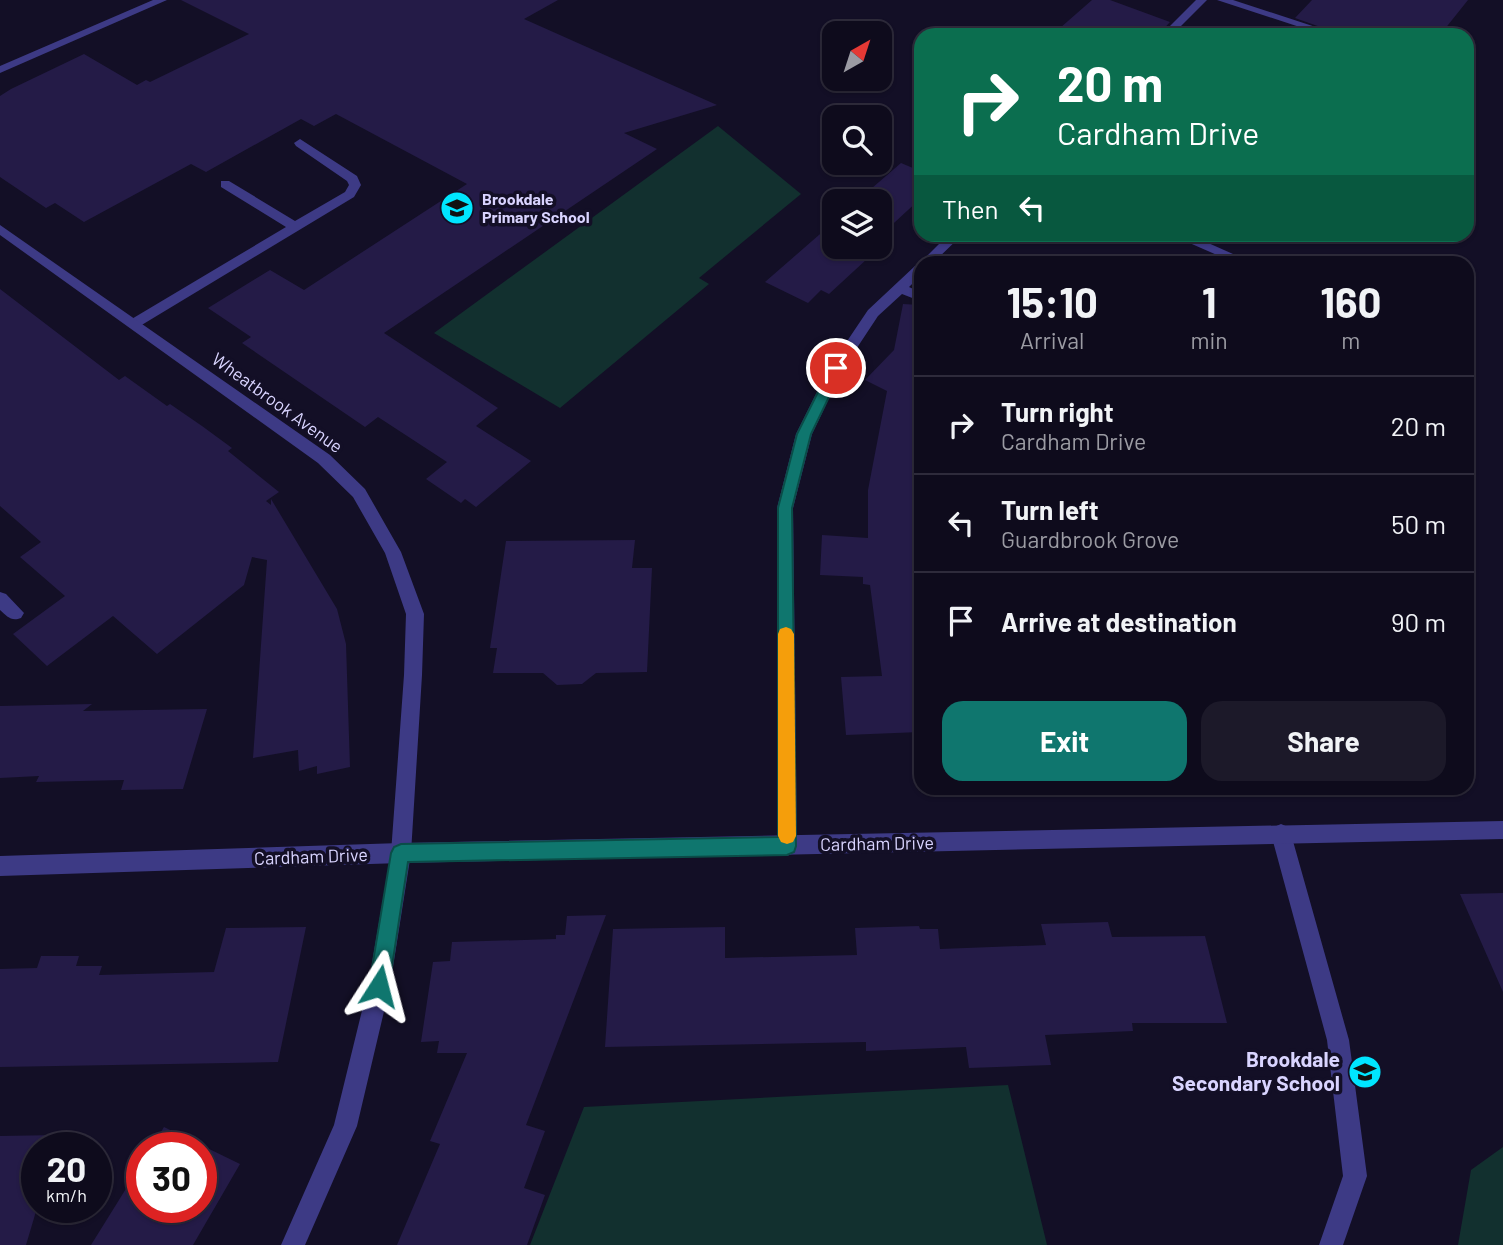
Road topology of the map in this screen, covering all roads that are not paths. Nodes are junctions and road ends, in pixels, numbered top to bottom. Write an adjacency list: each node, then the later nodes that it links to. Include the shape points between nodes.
1 (162, 0): 6 (street)
2 (1202, 0): 4 (street)
3 (1222, 0): 5 (street)
4 (1173, 28)
5 (1312, 28)
6 (0, 70)
7 (300, 143): 9 (street, via 353,179 355,185 350,194)
8 (225, 184): 9 (street)
9 (294, 226): 18 (street)
10 (0, 229): 18 (street, Wheatbrook Avenue)
11 (949, 242): 13 (street)
12 (1195, 242): 14 (street)
13 (934, 256)
14 (1229, 256)
15 (914, 275): 16 (street)
16 (901, 288): 17 (street); 23 (street, via 873,313 836,368 804,434 785,508)
17 (914, 294)
18 (135, 323): 24 (street, Wheatbrook Avenue, via 324,459 359,493 393,552 415,614)
19 (0, 599): 20 (street)
20 (15, 613)
21 (1503, 830): 22 (street, Cardham Drive)
22 (1281, 834): 23 (street, Cardham Drive); 27 (street, via 1338,1040 1355,1176)
23 (787, 846): 24 (street, Cardham Drive)
24 (401, 853): 25 (street, Cardham Drive); 26 (street, Wheatbrook Avenue, via 379,986 345,1126)
25 (0, 866)
26 (293, 1245)
27 (1331, 1245)

